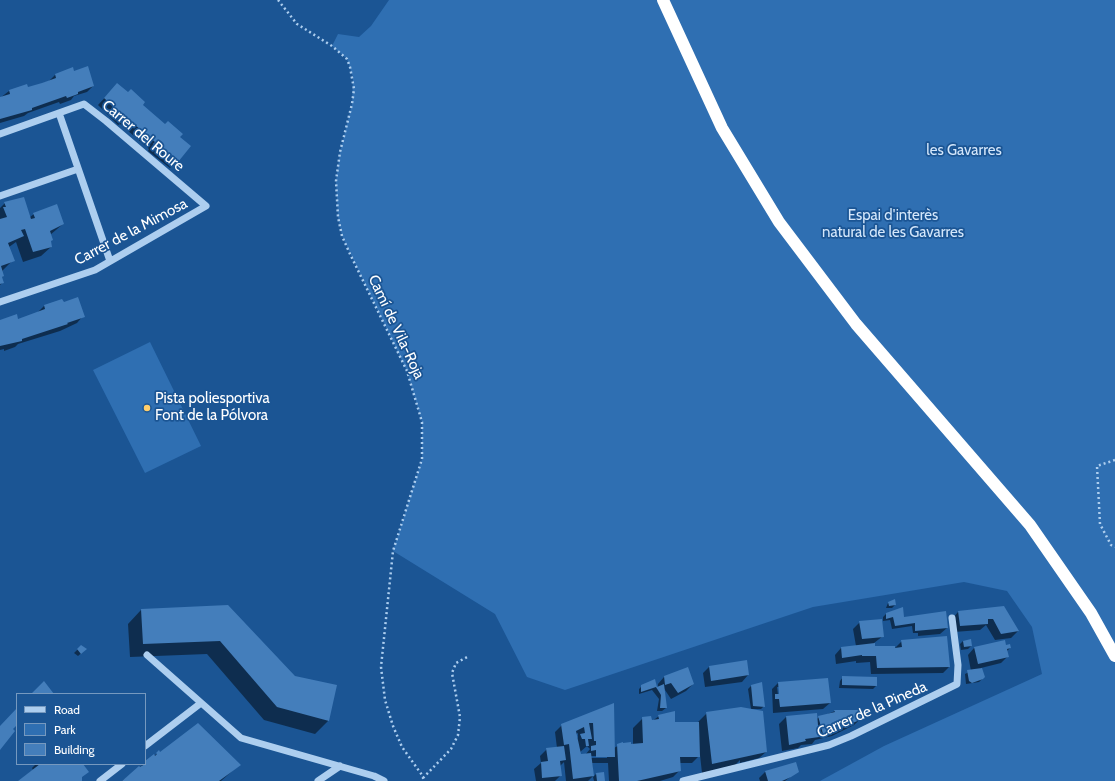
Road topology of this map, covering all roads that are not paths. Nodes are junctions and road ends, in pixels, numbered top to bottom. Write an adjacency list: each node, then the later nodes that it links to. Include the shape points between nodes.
1 (662, 0): 11 (highway, via 722,128 779,222 856,324 1030,525 1091,613)
2 (59, 113): 3 (street, Carrer del Roure); 4 (street); 6 (street, Carrer del Roure, via 84,104)
3 (0, 134)
4 (78, 169): 5 (street); 7 (street)
5 (0, 196)
6 (206, 206): 7 (street, Carrer de la Mimosa)
7 (110, 261): 8 (street, Carrer de la Mimosa, via 94,270)
8 (0, 302)
9 (952, 618): 19 (street, Carrer de la Pineda, via 958,684 829,745)
10 (148, 655): 12 (street)
11 (1115, 656)
12 (201, 703): 13 (street); 15 (street, via 241,738)
13 (146, 745)
14 (121, 765): 16 (street)
15 (340, 766): 17 (street); 18 (street)
16 (100, 781)
17 (318, 781)
18 (384, 781)
19 (684, 781)

